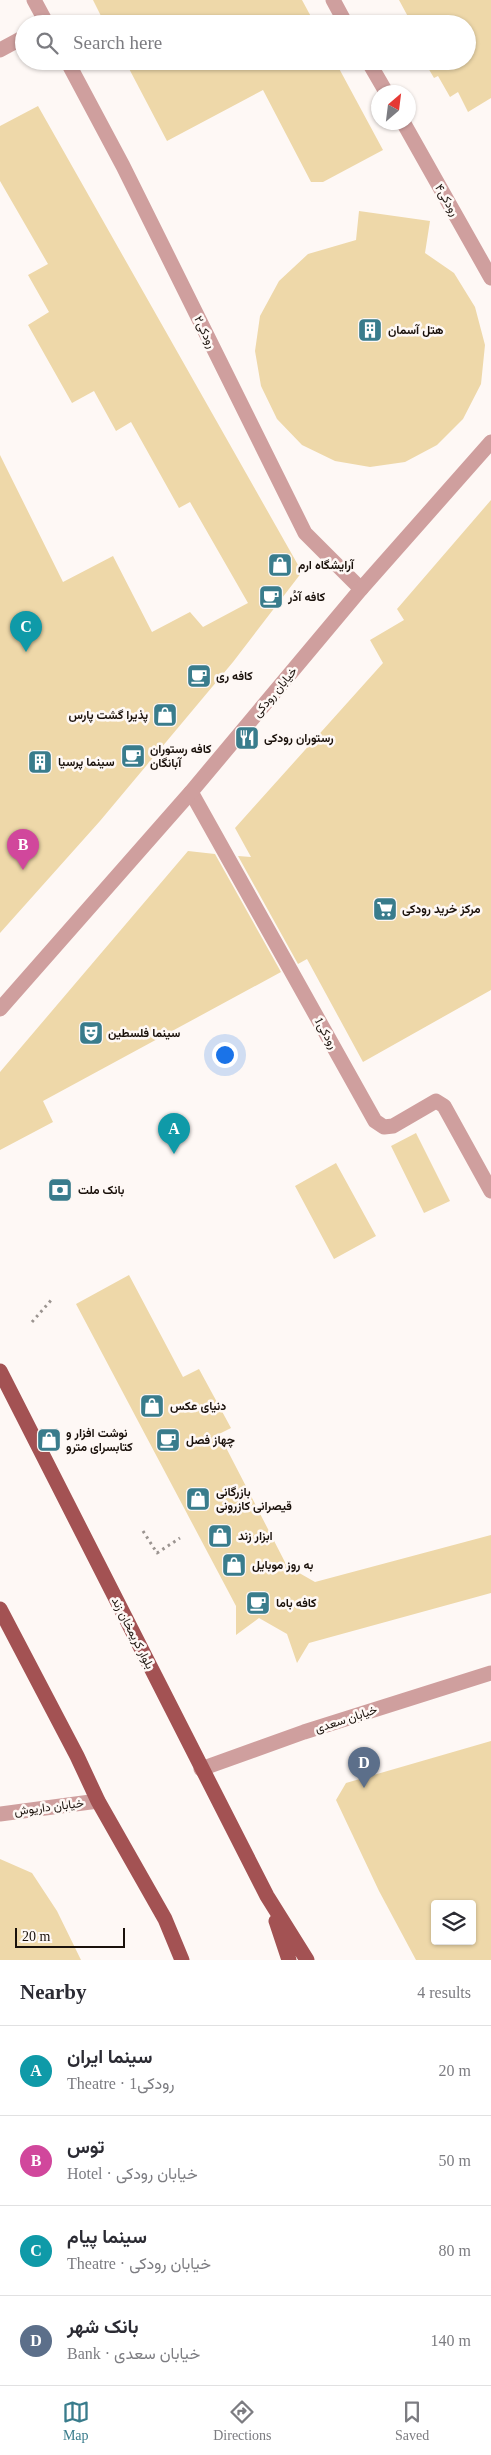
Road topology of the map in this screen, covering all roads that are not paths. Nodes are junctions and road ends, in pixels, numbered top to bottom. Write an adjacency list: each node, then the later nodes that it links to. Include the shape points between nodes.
1 (34, 0): 3 (street)
2 (333, 0): 4 (street)
3 (42, 15)
4 (341, 15)
5 (15, 42): 6 (street)
6 (0, 50)
7 (72, 70): 13 (street, رودکی۲, via 123,166 305,533)
8 (373, 70): 9 (street)
9 (382, 85)
10 (408, 130): 11 (street, رودکی۴)
11 (491, 278)
12 (491, 442): 13 (street, خیابان رودکی)
13 (361, 589): 14 (street, خیابان رودکی)
14 (191, 792): 15 (street, خیابان رودکی); 16 (street, 1رودکی, via 375,1121 384,1127 393,1126 436,1101 444,1106)
15 (0, 1009)
16 (491, 1191)
17 (0, 1370): 20 (main road, بلوار کریمخان زند)
18 (0, 1609): 21 (main road)
19 (491, 1673): 20 (street, خیابان سعدی, via 304,1732)
20 (201, 1769): 23 (main road, بلوار کریمخان زند)
21 (98, 1801): 22 (street, خیابان داریوش); 24 (main road)
22 (0, 1814)
23 (267, 1896): 27 (main road, بلوار کریمخان زند); 28 (main road, بلوار کریمخان زند)
24 (164, 1919): 25 (main road); 26 (main road)
25 (182, 1960)
26 (194, 1960)
27 (289, 1960)
28 (307, 1960)

